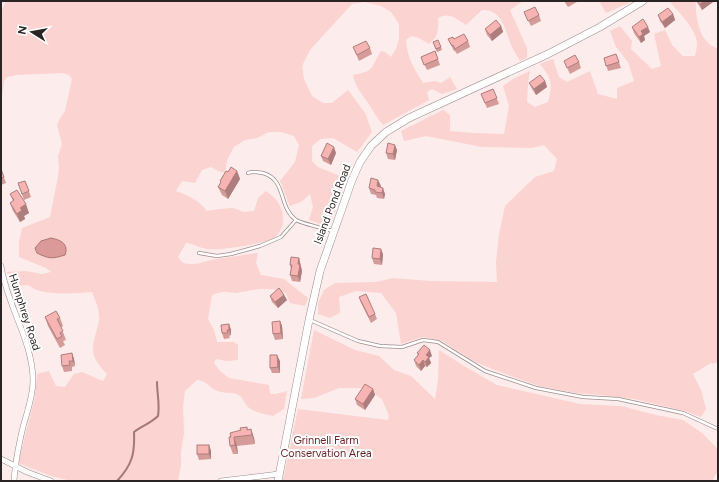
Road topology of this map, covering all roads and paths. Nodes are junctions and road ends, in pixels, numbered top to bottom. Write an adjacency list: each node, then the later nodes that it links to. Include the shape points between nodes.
1 (643, 1): 4 (street, Island Pond Road, via 543,57 409,118 386,132 371,146 360,162)
2 (248, 173): 3 (lane, via 260,172 274,178 286,207)
3 (296, 220): 4 (lane); 5 (lane, via 281,237 260,246 217,256)
4 (333, 231): 7 (street, Island Pond Road, via 320,271)
5 (199, 253)
6 (1, 266): 10 (street, Humphrey Road, via 8,295 28,348 33,381)
7 (309, 320): 8 (lane, via 358,341 380,346 402,347 423,340 438,342 485,371 536,388 583,398 618,399 683,413); 11 (street, Island Pond Road)
8 (718, 429)
9 (1, 459): 10 (street)
10 (14, 466): 12 (street, Humphrey Road); 13 (street)
11 (278, 478): 14 (street)
12 (14, 481)
13 (51, 481)
14 (221, 481)

